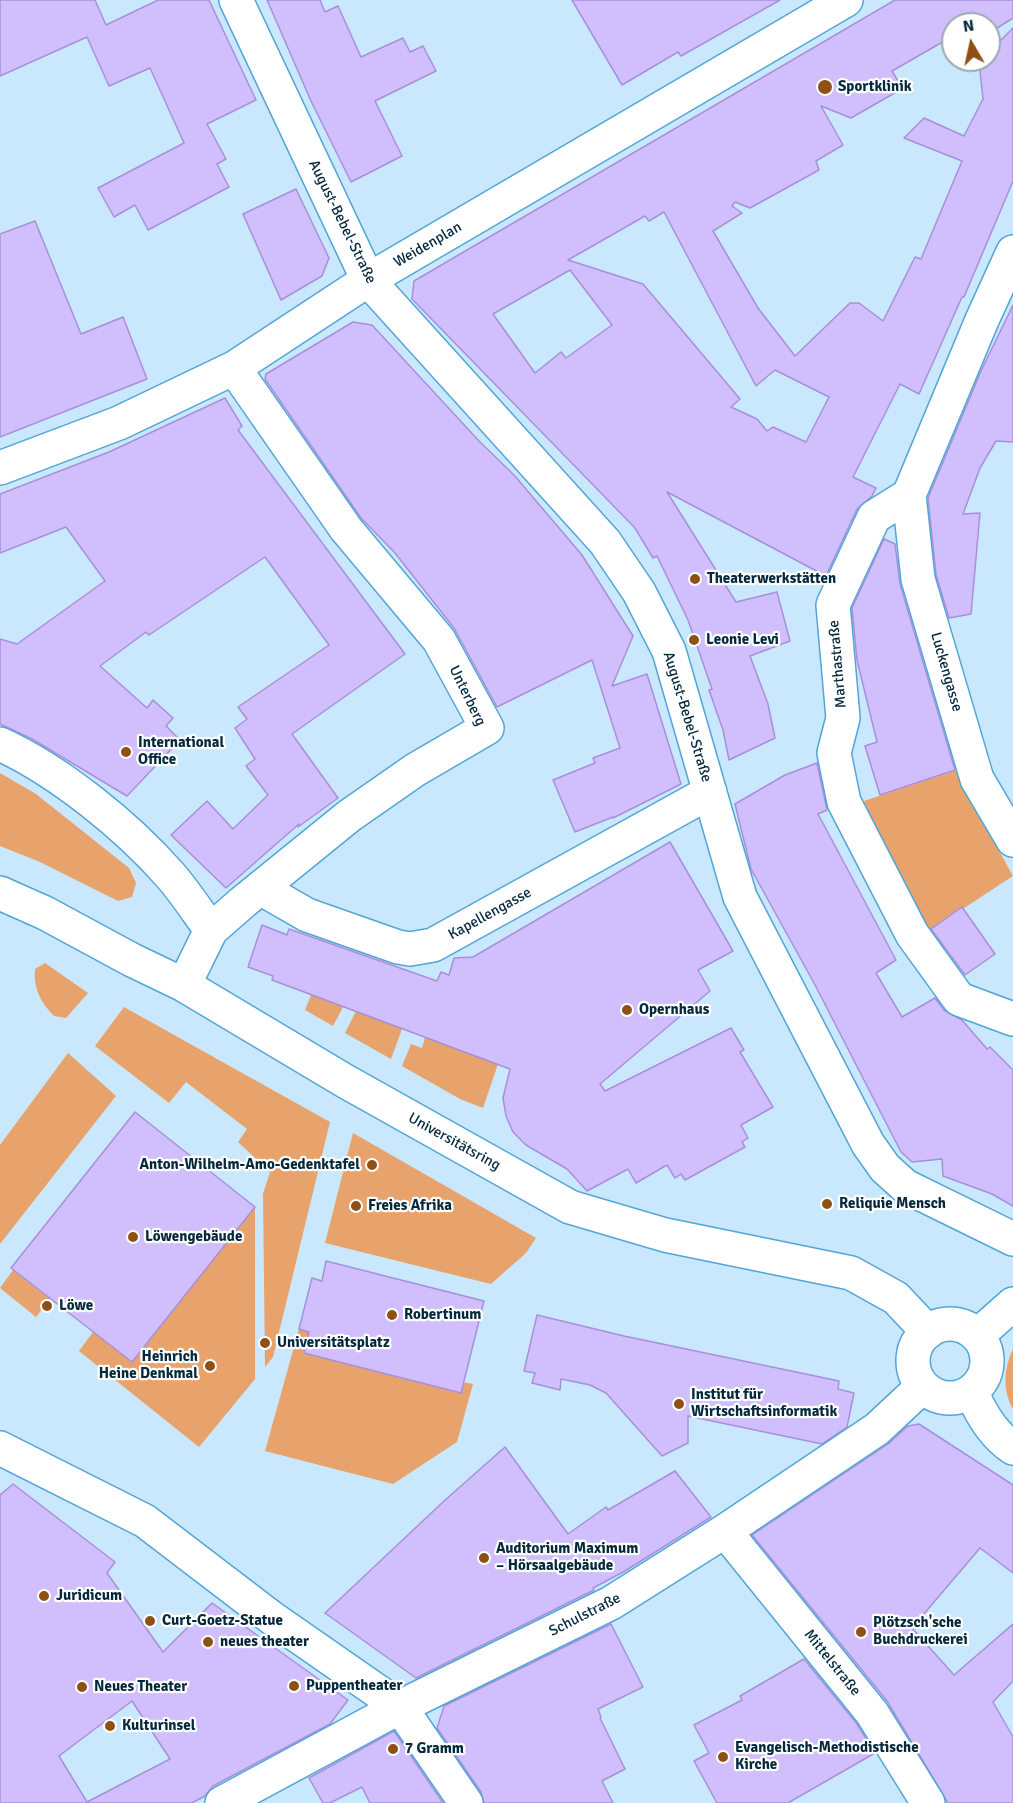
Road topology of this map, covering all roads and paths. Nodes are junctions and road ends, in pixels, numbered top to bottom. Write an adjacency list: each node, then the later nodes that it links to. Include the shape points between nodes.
1 (236, 0): 4 (street, August-Bebel-Straße)
2 (846, 0): 4 (street, Weidenplan)
3 (1013, 252): 7 (street)
4 (368, 280): 5 (street, Weidenplan); 9 (street, August-Bebel-Straße, via 605,542 639,592 669,651)
5 (234, 369): 6 (street, Weidenplan, via 119,423); 11 (street, Unterberg, via 346,529 439,640 487,729 416,770 349,816)
6 (0, 468)
7 (909, 495): 10 (street, Luckengasse, via 918,579 977,779); 15 (street, Marthastraße, via 874,517 833,605 843,718 834,753 843,802 912,934 959,999)
8 (0, 744): 13 (street, via 52,774 130,834 168,873)
9 (710, 792): 11 (street, Kapellengasse, via 422,948 398,947 318,918); 16 (street, August-Bebel-Straße, via 740,897 868,1144 885,1168 905,1186)
10 (1013, 840)
11 (260, 888): 13 (street, Unterberg)
12 (0, 893): 14 (street, Universitätsring)
13 (211, 930): 14 (street, Unterberg)
14 (184, 985): 18 (street, Universitätsring, via 570,1207 665,1235 851,1273 896,1298)
15 (1013, 1019)
16 (1013, 1239)
17 (1013, 1304): 19 (street)
18 (928, 1332): 19 (street, via 936,1326 954,1323); 20 (street, via 921,1336 913,1353 913,1371)
19 (977, 1336): 21 (street, via 984,1343 988,1361 984,1379)
20 (922, 1388): 21 (street, via 950,1399); 24 (street, Schulstraße, via 877,1429)
21 (972, 1393): 23 (street, via 980,1413 1003,1442)
22 (0, 1448): 25 (street, via 145,1521 272,1618)
23 (1013, 1448)
24 (725, 1531): 25 (street, Schulstraße, via 611,1603); 28 (street, Mittelstraße, via 872,1713)
25 (400, 1707): 26 (street, Schulstraße); 27 (street)
26 (222, 1803)
27 (466, 1803)
28 (928, 1803)

